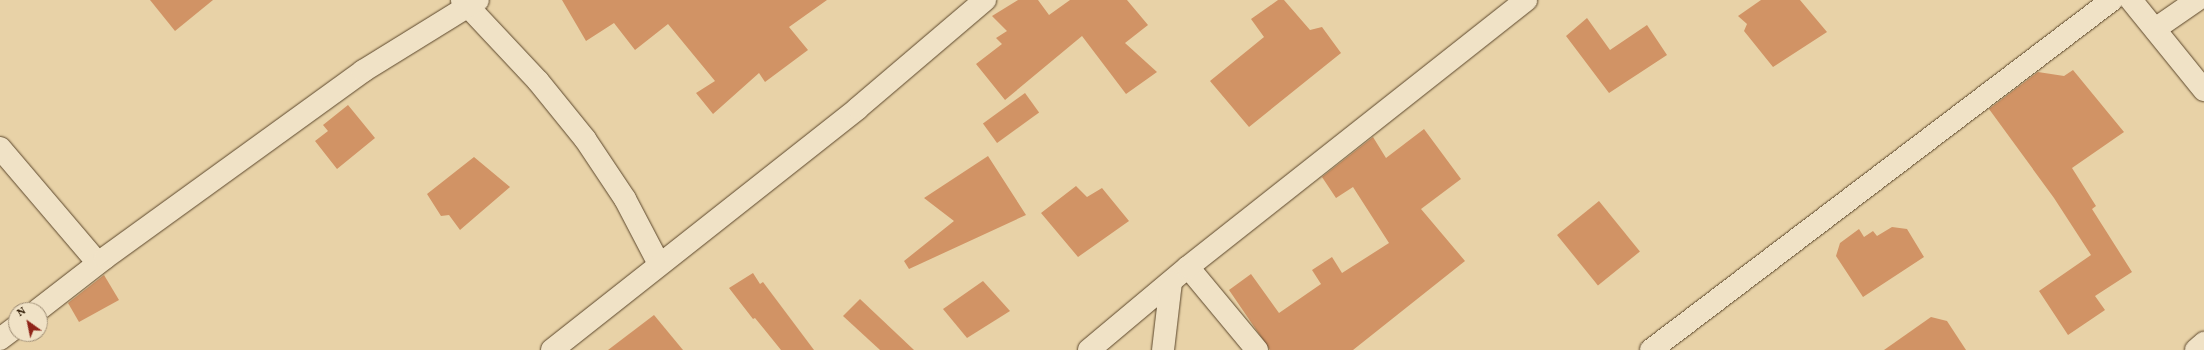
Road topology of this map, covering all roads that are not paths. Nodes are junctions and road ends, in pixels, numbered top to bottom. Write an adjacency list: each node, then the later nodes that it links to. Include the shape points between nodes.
1 (985, 0): 11 (street, via 858,108)
2 (1526, 0): 12 (street)
3 (2112, 0): 20 (street)
4 (2131, 0): 7 (street)
5 (2197, 0): 7 (street)
6 (469, 2): 10 (street, via 363,71); 11 (street, via 585,139 625,198)
7 (2155, 29): 8 (street)
8 (2204, 90)
9 (0, 148): 10 (street)
10 (98, 263): 14 (street)
11 (659, 264): 16 (street)
12 (1188, 267): 13 (street); 19 (street)
13 (1171, 282): 17 (street); 18 (street)
14 (48, 302)
15 (2204, 343): 21 (street)
16 (552, 350)
17 (1089, 350)
18 (1163, 350)
19 (1257, 350)
20 (1651, 350)
21 (2196, 350)

